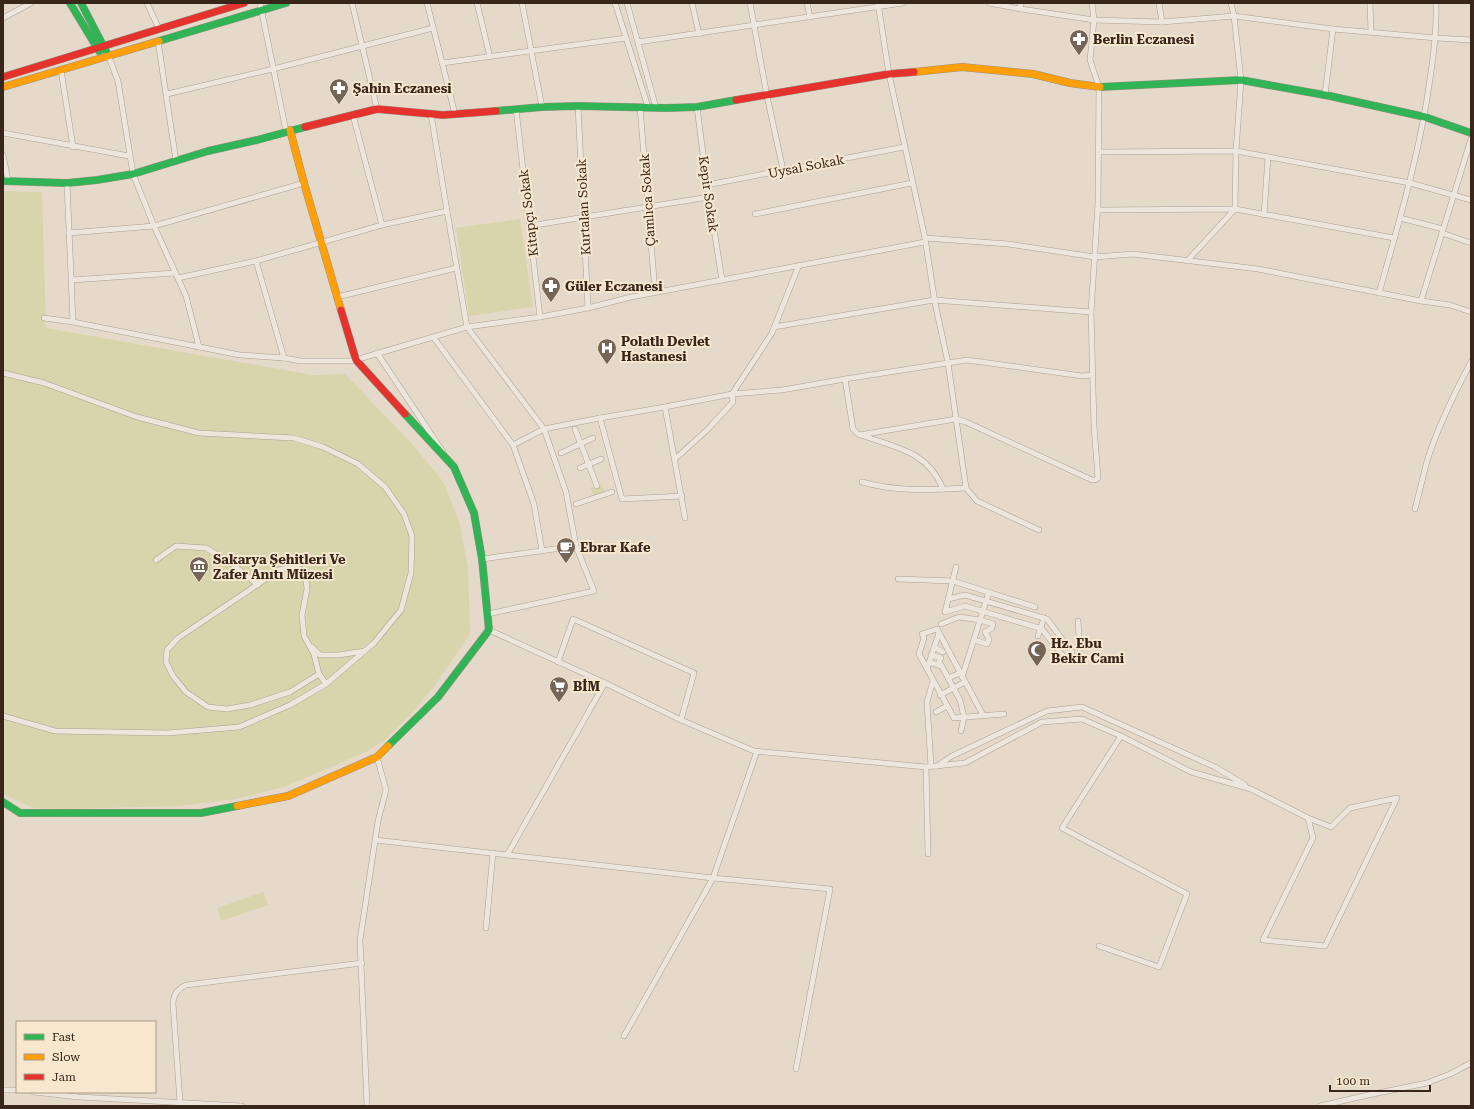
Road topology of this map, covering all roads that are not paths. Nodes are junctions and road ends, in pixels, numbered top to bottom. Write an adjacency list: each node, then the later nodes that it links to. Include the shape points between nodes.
1 (31, 3): 29 (street)
2 (70, 3): 44 (street)
3 (81, 3): 44 (street)
4 (147, 3): 34 (street)
5 (244, 3): 34 (street)
6 (286, 3): 25 (street)
7 (352, 3): 43 (street)
8 (427, 3): 33 (street)
9 (477, 3): 47 (street)
10 (522, 3): 45 (street)
11 (615, 3): 38 (street, Çamlıca Sokak)
12 (627, 3): 42 (street)
13 (692, 3): 37 (street)
14 (750, 3): 32 (street)
15 (807, 3): 28 (street)
16 (903, 3): 24 (street)
17 (989, 3): 26 (street)
18 (1020, 3): 26 (street)
19 (1092, 3): 30 (street)
20 (1159, 3): 31 (street)
21 (1231, 3): 27 (street)
22 (1370, 3): 36 (street)
23 (1436, 3): 39 (street)
24 (879, 5): 28 (street); 51 (street)
25 (261, 7): 41 (street); 49 (street)
26 (1021, 9): 30 (street)
27 (1234, 16): 31 (street); 35 (street); 53 (street)
28 (810, 17): 32 (street)
29 (3, 18)
30 (1094, 20): 31 (street); 55 (street, via 1090,60)
31 (1162, 22)
32 (754, 25): 37 (street); 58 (street)
33 (433, 28): 43 (street); 48 (street)
34 (159, 29): 44 (street)
35 (1333, 29): 36 (street); 57 (street)
36 (1371, 32): 39 (street)
37 (699, 34): 42 (street)
38 (626, 38): 45 (street); 61 (street, Çamlıca Sokak)
39 (1436, 38): 40 (street); 69 (street)
40 (1471, 40)
41 (158, 41): 46 (street); 56 (street)
42 (638, 42): 63 (street)
43 (362, 46): 49 (street); 64 (street)
44 (100, 48): 46 (street); 52 (street)
45 (531, 50): 47 (street); 60 (street)
46 (108, 55): 50 (street); 79 (street, via 118,81)
47 (490, 57): 48 (street)
48 (442, 63): 67 (street)
49 (273, 69): 56 (street); 70 (street)
50 (61, 70): 54 (street); 74 (street)
51 (889, 74): 55 (street, via 962,67 1033,74); 58 (street); 75 (street)
52 (3, 77)
53 (1241, 80): 55 (street); 57 (street); 76 (street)
54 (3, 87)
55 (1099, 87): 77 (street)
56 (167, 94): 81 (street)
57 (1325, 95): 69 (street)
58 (767, 96): 62 (street); 82 (street)
59 (578, 106): 60 (street); 61 (street); 99 (street, Kurtalan Sokak)
60 (542, 107): 65 (street)
61 (644, 107): 63 (street); 93 (street, Çamlıca Sokak)
62 (697, 107): 63 (street); 89 (street, Kepir Sokak)
63 (656, 108)
64 (377, 109): 66 (street); 68 (street)
65 (516, 109): 67 (street); 103 (street, Kitapçı Sokak)
66 (431, 114): 67 (street); 96 (street)
67 (455, 114)
68 (353, 115): 70 (street); 101 (street)
69 (1425, 117): 72 (street); 88 (street)
70 (288, 130): 81 (street); 86 (street)
71 (3, 132): 74 (street)
72 (1471, 133)
73 (1471, 139): 90 (street)
74 (73, 146): 79 (street)
75 (904, 147): 82 (street, Uysal Sokak); 87 (street)
76 (1236, 151): 77 (street); 80 (street); 95 (street)
77 (1098, 152): 94 (street)
78 (3, 155): 84 (street)
79 (129, 156): 83 (street)
80 (1268, 157): 88 (street); 98 (street)
81 (176, 161): 83 (street)
82 (783, 170): 89 (street, Uysal Sokak)
83 (133, 174): 85 (street); 102 (street)
84 (6, 181): 85 (street)
85 (67, 183): 105 (street)
86 (304, 183): 102 (street); 108 (street)
87 (912, 183): 97 (street); 107 (street)
88 (1410, 183): 90 (street); 100 (street)
89 (707, 185): 91 (street, Kepir Sokak)
90 (1454, 195): 92 (street); 104 (street)
91 (709, 197): 93 (street); 117 (street, Kepir Sokak)
92 (1471, 200)
93 (648, 207): 99 (street); 118 (street, Çamlıca Sokak)
94 (1098, 210): 95 (street); 110 (street)
95 (1235, 210): 98 (street); 112 (street)
96 (447, 211): 101 (street); 114 (street)
97 (755, 214)
98 (1264, 215): 106 (street)
99 (583, 217): 103 (street); 123 (street, Kurtalan Sokak)
100 (1400, 218): 104 (street); 106 (street)
101 (382, 225): 108 (street)
102 (154, 226): 105 (street); 115 (street)
103 (530, 226): 126 (street, Kitapçı Sokak)
104 (1443, 231): 109 (street); 122 (street)
105 (69, 233): 116 (street)
106 (1394, 238): 119 (street)
107 (925, 240): 110 (street, via 1008,244); 113 (street); 121 (street)
108 (321, 241): 111 (street); 120 (street)
109 (1471, 243)
110 (1095, 257): 112 (street, via 1133,254); 124 (street)
111 (256, 261): 115 (street); 134 (street)
112 (1187, 261): 119 (street, via 1258,269)
113 (799, 265): 117 (street); 130 (street)
114 (456, 268): 120 (street); 129 (street)
115 (177, 276): 116 (street); 132 (street, via 186,296)
116 (71, 280): 128 (street)
117 (722, 280): 118 (street)
118 (655, 292): 123 (street)
119 (1379, 293): 122 (street)
120 (337, 297): 135 (street)
121 (934, 300): 124 (street); 130 (street); 137 (street)
122 (1421, 301): 125 (street, via 1450,305)
123 (588, 308): 126 (street)
124 (1091, 312): 139 (street)
125 (1471, 312)
126 (540, 317): 129 (street)
127 (44, 318): 128 (street)
128 (73, 322): 132 (street)
129 (467, 327): 131 (street); 145 (street)
130 (774, 327): 141 (street)
131 (434, 338): 133 (street); 150 (street)
132 (199, 347): 134 (street, via 240,355)
133 (377, 353): 135 (street); 155 (street)
134 (284, 358): 135 (street, via 300,361)
135 (356, 360): 155 (street)
136 (1471, 362): 164 (street, via 1439,429)
137 (948, 363): 139 (street, via 967,360); 140 (street); 144 (street)
138 (3, 373): 195 (street, via 44,383 137,416 199,433 294,438 323,447 358,464 385,487 404,514 412,536 411,573 401,610)
139 (1092, 376): 144 (street, via 1099,476 1096,480)
140 (844, 379): 141 (street, via 782,390); 147 (street, via 854,429)
141 (732, 394): 142 (street); 153 (street, via 733,402)
142 (665, 408): 143 (street); 153 (street)
143 (600, 418): 145 (street); 162 (street, via 622,499)
144 (956, 419): 147 (street); 159 (street)
145 (544, 429): 150 (street); 167 (street, via 566,492)
146 (575, 429): 149 (street)
147 (859, 435): 160 (street, via 915,454 932,469)
148 (593, 438): 149 (street)
149 (581, 444): 151 (street); 154 (street)
150 (513, 445): 168 (street, via 534,504)
151 (560, 453)
152 (601, 459): 154 (street)
153 (675, 460): 162 (street)
154 (588, 464): 156 (street); 158 (street)
155 (454, 467): 169 (street, via 474,513)
156 (580, 468)
157 (862, 482): 160 (street, via 900,490)
158 (597, 486)
159 (966, 488): 160 (street); 166 (street, via 977,501)
160 (942, 489)
161 (612, 492): 163 (street)
162 (682, 496): 165 (street)
163 (576, 504)
164 (1415, 509)
165 (685, 518)
166 (1039, 530)
167 (576, 546): 168 (street); 180 (street, via 594,591)
168 (542, 551): 169 (street)
169 (482, 558): 180 (street)
170 (156, 560): 174 (street, via 176,546 206,548 231,562)
171 (956, 567): 173 (street)
172 (898, 579): 173 (street)
173 (953, 582): 175 (street); 176 (street)
174 (258, 585): 192 (street, via 279,570 294,566 305,572 307,588 302,615 304,636); 204 (street, via 178,638 167,650 166,662 173,676 186,692 208,707 227,709 250,705 290,692)
175 (989, 592): 177 (street); 178 (street)
176 (948, 599): 177 (street, via 965,595); 179 (street, via 945,612 965,606)
177 (986, 601): 179 (street); 181 (street)
178 (1035, 607)
179 (983, 611): 182 (street); 185 (street)
180 (488, 614): 186 (street)
181 (1044, 618): 185 (street); 197 (street)
182 (980, 620): 184 (street, via 959,617); 187 (street); 189 (street, via 992,624 992,628)
183 (1078, 621): 194 (street)
184 (941, 624)
185 (1041, 628): 190 (street); 199 (street)
186 (489, 630): 200 (street); 222 (street, via 438,697)
187 (977, 630): 189 (street); 191 (street)
188 (939, 632): 193 (street); 203 (street, via 937,629 922,634 924,638 919,654); 205 (street)
189 (985, 632): 191 (street, via 989,639 988,644)
190 (1038, 636)
191 (974, 640): 205 (street)
192 (309, 645): 195 (street, via 320,655); 204 (street)
193 (934, 647): 196 (street); 198 (street)
194 (1080, 649)
195 (366, 651): 209 (street)
196 (944, 652)
197 (1072, 652)
198 (931, 655): 201 (street); 202 (street)
199 (1066, 660)
200 (558, 662): 208 (street); 218 (street, via 573,619 694,673)
201 (929, 662): 202 (street); 203 (street)
202 (940, 662): 206 (street)
203 (927, 669): 207 (street)
204 (319, 674): 209 (street)
205 (962, 677): 206 (street); 210 (street); 215 (street)
206 (948, 678): 210 (street)
207 (933, 681): 211 (street); 223 (street, via 927,702)
208 (606, 683): 218 (street); 230 (street)
209 (326, 684): 216 (street, via 290,706 239,727 168,734 55,731)
210 (954, 688): 211 (street); 217 (street)
211 (941, 695): 212 (street)
212 (947, 706): 213 (street); 217 (street, via 954,718)
213 (936, 712)
214 (1004, 714): 215 (street)
215 (983, 715): 217 (street)
216 (3, 716)
217 (964, 717): 219 (street)
218 (681, 720): 221 (street)
219 (961, 731)
220 (1121, 736): 223 (street, via 1082,719 1042,722 964,763); 224 (street, via 1191,772); 233 (street, via 1062,828 1188,894 1159,967)
221 (757, 751): 223 (street); 231 (street)
222 (376, 757): 225 (street, via 288,796 201,813 20,813); 227 (street, via 386,790)
223 (932, 766): 224 (street, via 1047,711 1082,707 1215,767); 229 (street)
224 (1251, 789): 226 (street)
225 (3, 802)
226 (1308, 818): 226 (street, via 1331,827 1350,808 1397,798 1325,946 1263,940 1313,838)
227 (375, 840): 228 (street); 234 (street, via 360,940)
228 (493, 853): 230 (street); 232 (street)
229 (928, 854)
230 (506, 855): 231 (street)
231 (713, 878): 235 (street); 237 (street, via 830,889)
232 (486, 928)
233 (1099, 946)
234 (362, 963): 241 (street, via 180,988 173,1004); 243 (street)
235 (624, 1036)
236 (1471, 1063): 244 (street, via 1427,1083)
237 (796, 1070)
238 (3, 1090): 239 (street)
239 (16, 1090)
240 (43, 1093): 241 (street)
241 (180, 1102): 242 (street)
242 (242, 1106)
243 (367, 1106)
244 (1320, 1106)

